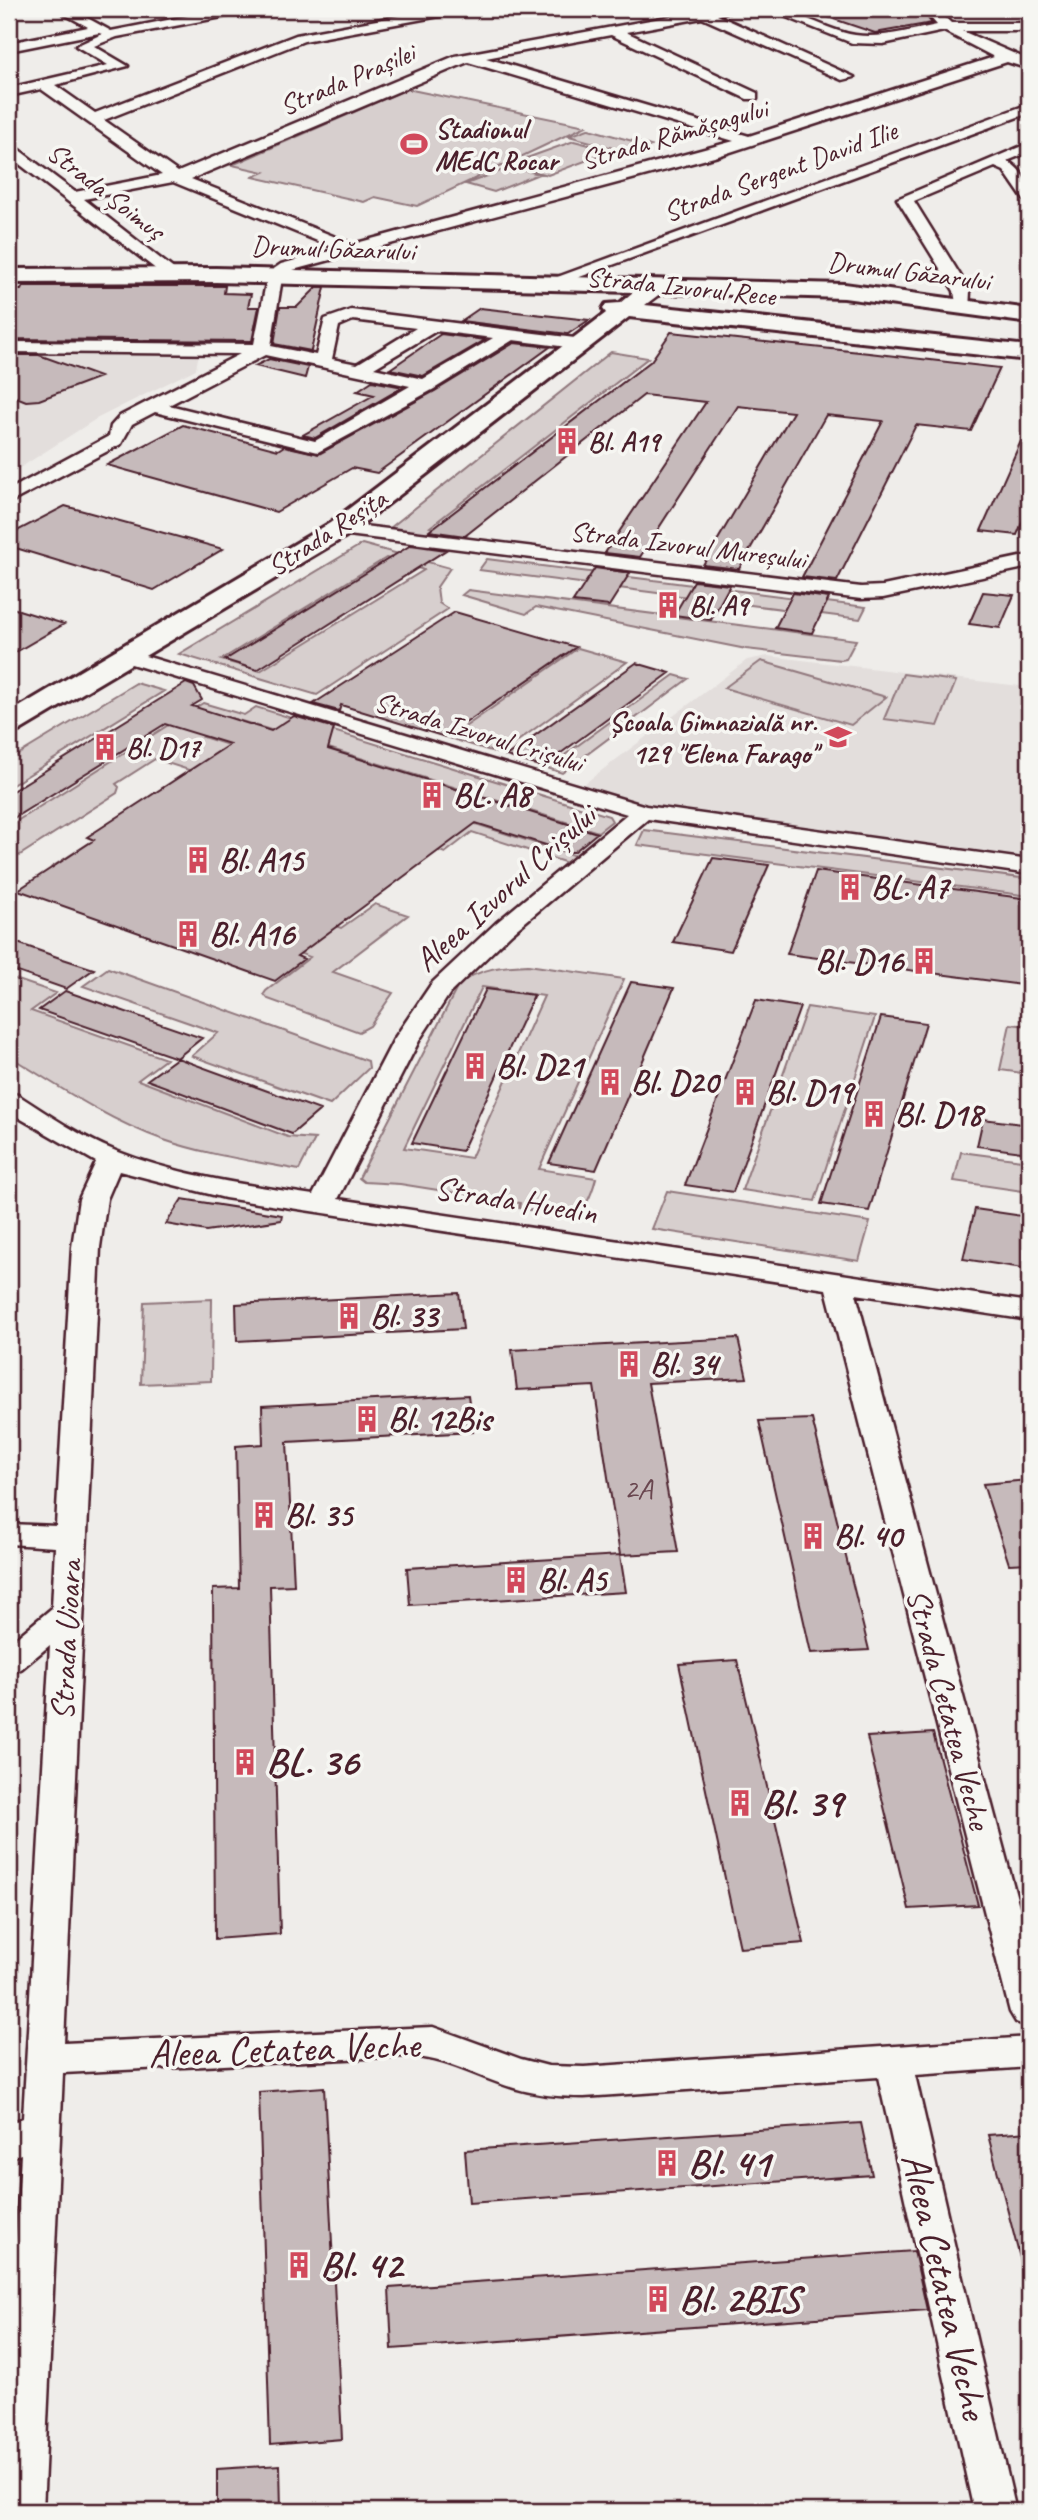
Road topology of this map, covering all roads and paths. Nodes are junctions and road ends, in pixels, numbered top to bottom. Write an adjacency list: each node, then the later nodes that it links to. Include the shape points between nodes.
1 (61, 9): 9 (street)
2 (243, 9): 14 (street)
3 (456, 9): 24 (street, via 313,34)
4 (730, 9): 8 (street, Strada Prașilei)
5 (772, 9): 10 (street, via 859,40 883,40)
6 (929, 9): 10 (street)
7 (96, 11): 9 (street)
8 (703, 14): 13 (street, Strada Prașilei); 19 (street)
9 (75, 16): 12 (street)
10 (946, 27): 11 (street); 17 (street)
11 (1029, 27)
12 (100, 29): 14 (street); 15 (street)
13 (611, 30): 16 (street, Strada Prașilei); 22 (street)
14 (114, 34): 20 (street, via 83,46 118,68)
15 (9, 47)
16 (468, 57): 25 (street); 29 (street, Strada Prașilei)
17 (1007, 57): 18 (street); 25 (street, Strada Rămășagului)
18 (1029, 65)
19 (847, 77)
20 (44, 84): 21 (street); 24 (street)
21 (9, 92)
22 (752, 96)
23 (1029, 108): 37 (street, Strada Sergent David Ilie)
24 (93, 119): 29 (street)
25 (749, 142): 32 (street, Strada Rămășagului)
26 (1029, 147): 28 (street)
27 (9, 149): 30 (street, Strada Șoimuș)
28 (995, 161): 31 (street, via 1009,168); 39 (street, via 905,199 962,291)
29 (176, 178): 30 (street, Strada Prașilei); 32 (street)
30 (72, 197): 34 (street, Strada Șoimuș)
31 (1029, 197)
32 (351, 249): 35 (street, Strada Rămășagului, via 287,267)
33 (11, 273): 34 (street, Drumul Găzarului)
34 (172, 274): 35 (street, Drumul Găzarului)
35 (275, 276): 36 (street, Drumul Găzarului); 46 (street)
36 (327, 278): 37 (street, Drumul Găzarului); 40 (street, Strada Izvorul Rece)
37 (549, 284): 38 (street, Drumul Găzarului)
38 (656, 286): 39 (street, Drumul Găzarului, via 853,291); 40 (street)
39 (963, 306): 41 (street, Drumul Găzarului)
40 (626, 310): 44 (street, Strada Reșița); 47 (street, Strada Izvorul Rece)
41 (1029, 316)
42 (435, 324): 43 (street); 48 (street, via 340,317 331,323); 49 (street)
43 (512, 334): 44 (street); 50 (street)
44 (583, 344): 53 (street, Strada Reșița)
45 (9, 346): 46 (street)
46 (262, 349): 48 (street); 51 (street)
47 (1029, 353)
48 (323, 361): 49 (street)
49 (361, 369): 50 (street)
50 (428, 385): 51 (street, via 318,447)
51 (153, 406): 52 (street, via 121,423 118,437 111,443)
52 (9, 497)
53 (339, 529): 54 (street, Strada Izvorul Mureșului, via 861,593); 55 (street, Strada Reșița)
54 (1029, 561)
55 (125, 656): 56 (street, Strada Reșița); 57 (street, Strada Izvorul Crișului)
56 (9, 725)
57 (643, 812): 58 (street, Strada Izvorul Crișului); 61 (street, Aleea Izvorul Crișului, via 503,928 441,988 414,1027)
58 (1029, 867)
59 (9, 1101): 60 (street, Strada Huedin)
60 (111, 1158): 61 (street, Strada Huedin, via 225,1190); 65 (street, Strada Uioara, via 93,1199 86,1247)
61 (321, 1206): 62 (street, Strada Huedin)
62 (839, 1283): 63 (street, Strada Huedin); 68 (street, Strada Cetatea Veche)
63 (1029, 1311)
64 (9, 1534): 65 (street)
65 (70, 1537): 66 (street, Strada Uioara)
66 (67, 1613): 67 (street); 70 (street, Strada Uioara)
67 (9, 1661)
68 (1029, 2012)
69 (1029, 2052): 71 (street, Aleea Cetatea Veche)
70 (45, 2059): 71 (street, Aleea Cetatea Veche, via 433,2042 516,2073 548,2081 584,2082); 72 (street, Strada Uioara)
71 (893, 2062): 74 (street, Aleea Cetatea Veche)
72 (25, 2134): 73 (street, Strada Uioara)
73 (22, 2511)
74 (995, 2511)

